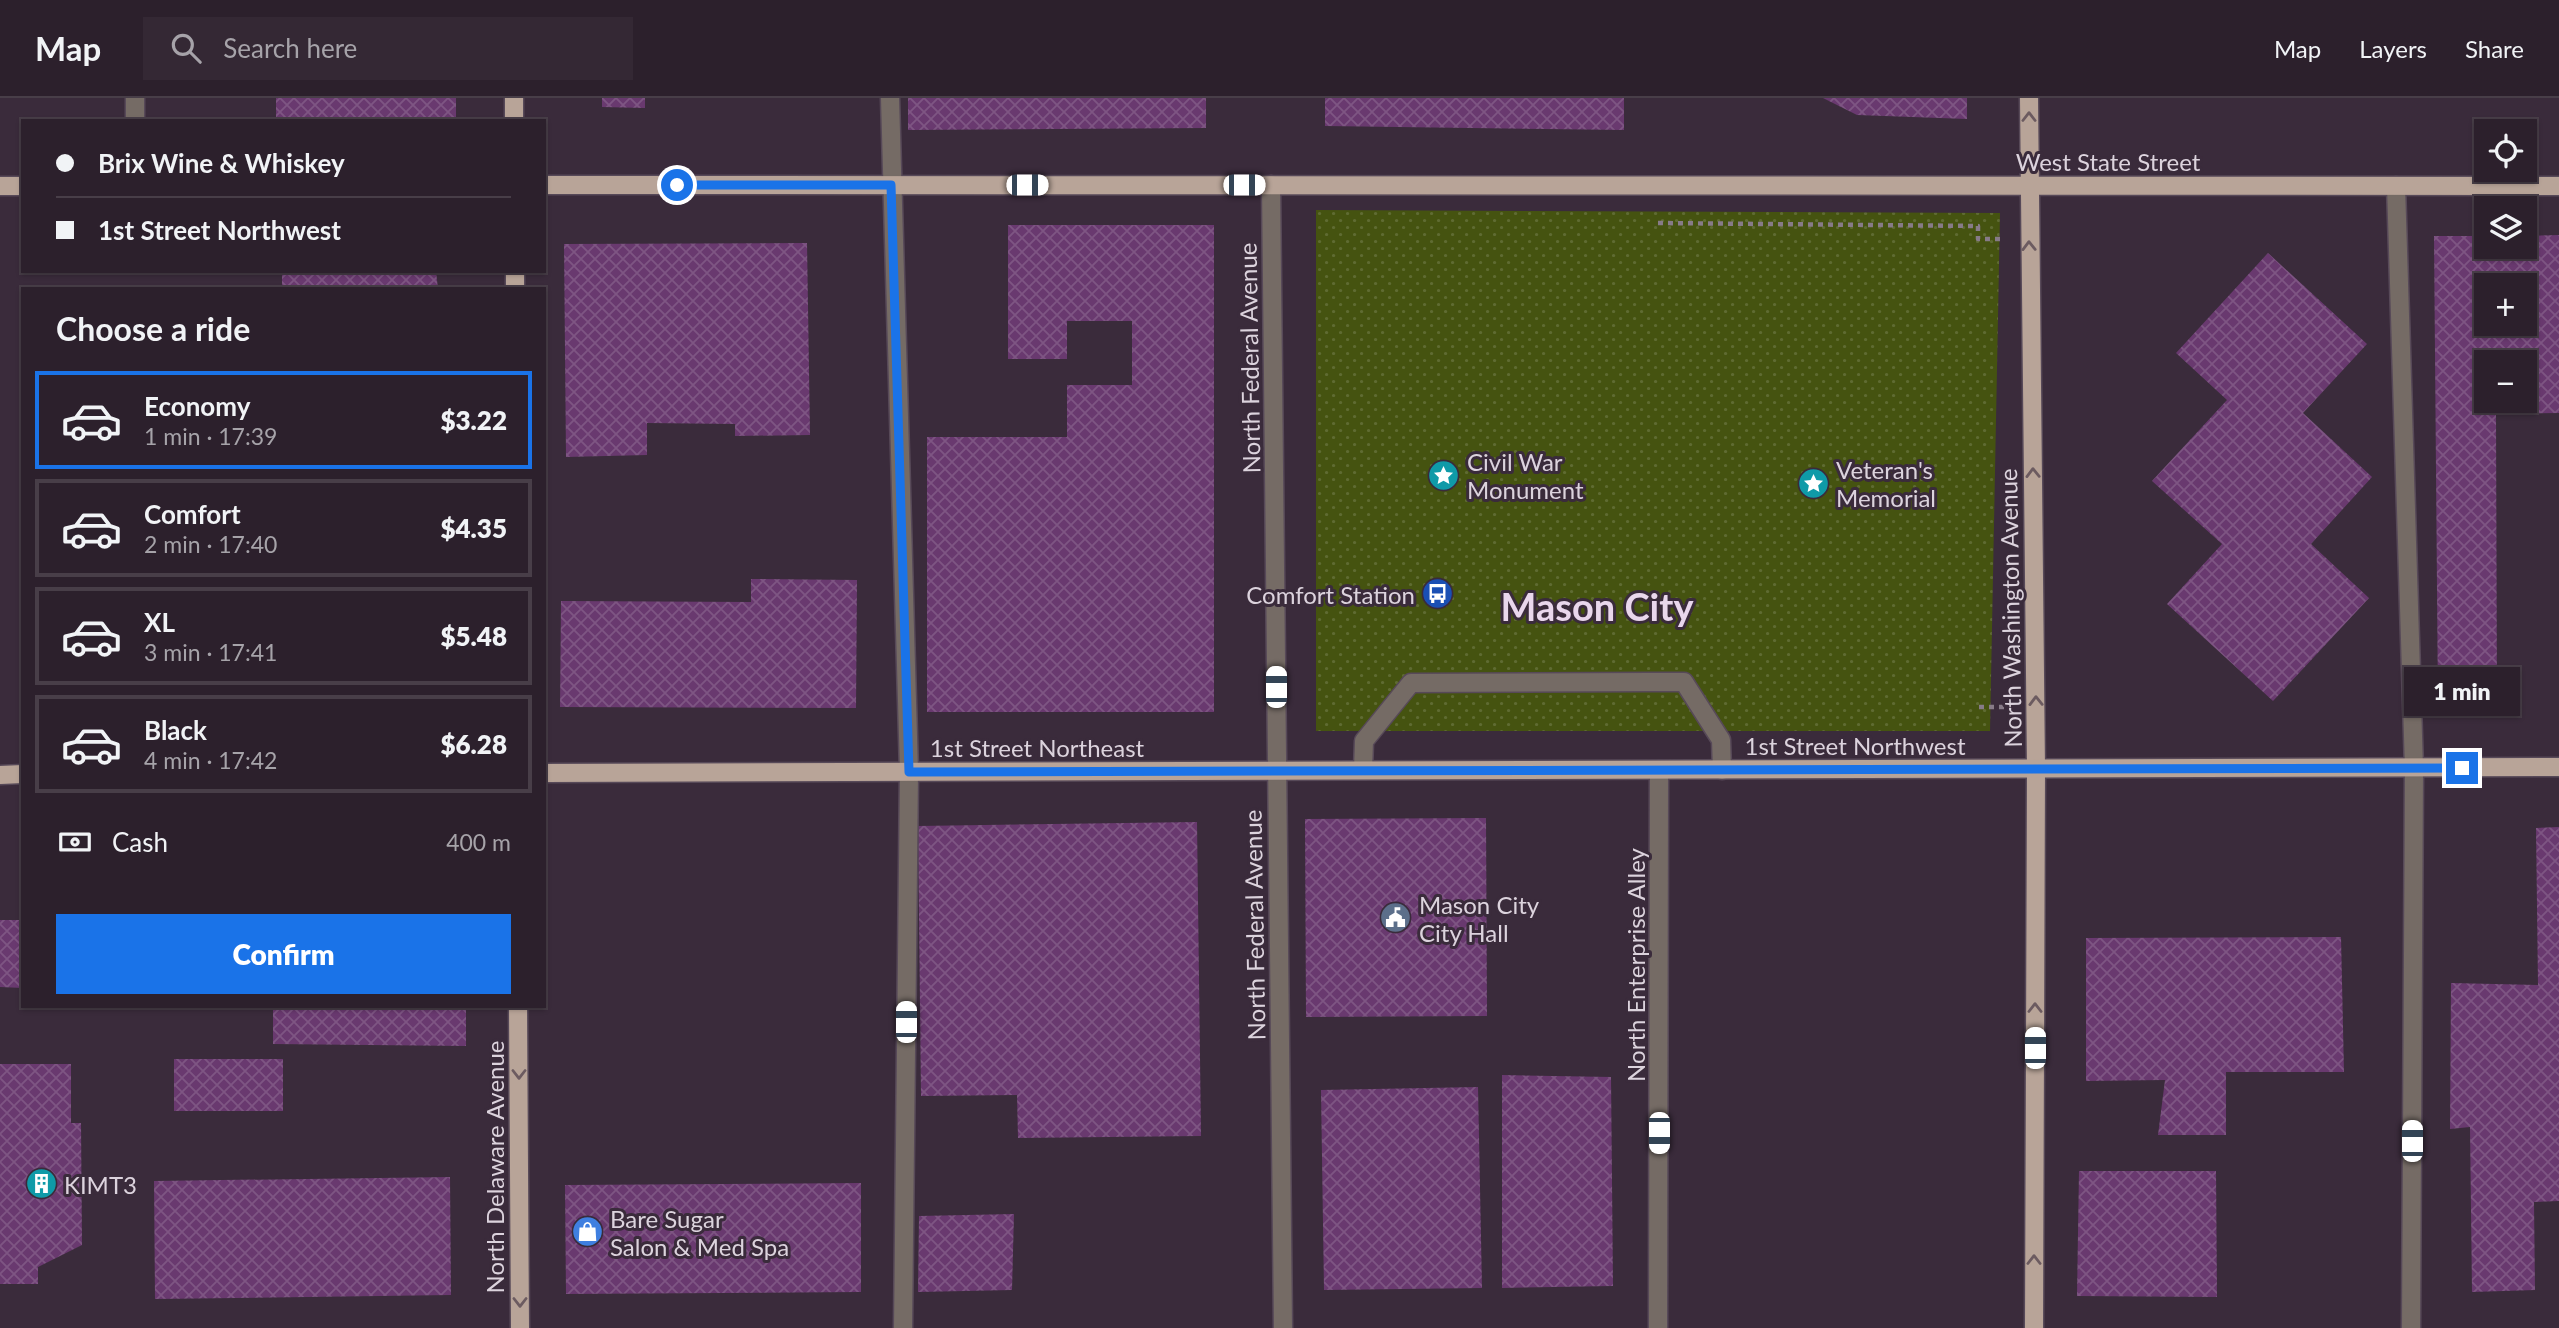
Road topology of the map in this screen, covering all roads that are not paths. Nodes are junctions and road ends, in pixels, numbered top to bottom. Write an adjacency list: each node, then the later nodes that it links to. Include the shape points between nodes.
1 (135, 98): 5 (street)
2 (514, 98): 6 (main road)
3 (890, 98): 8 (street)
4 (2029, 98): 12 (main road, North Washington Avenue, one-way to 4)
5 (135, 119)
6 (514, 119)
7 (546, 185): 8 (main road, West State Street)
8 (891, 185): 9 (main road, West State Street); 22 (street)
9 (1272, 185): 12 (main road, West State Street); 21 (street, North Federal Avenue)
10 (0, 186): 11 (main road)
11 (21, 186)
12 (2029, 186): 13 (main road, West State Street); 17 (main road, North Washington Avenue, one-way to 12)
13 (2396, 186): 14 (main road, West State Street); 16 (street)
14 (2559, 186)
15 (2559, 767): 16 (main road, 1st Street Northwest)
16 (2414, 768): 17 (main road, 1st Street Northwest); 32 (street)
17 (2036, 769): 20 (main road, 1st Street Northwest); 31 (main road, North Washington Avenue, one-way to 17)
18 (1363, 770): 19 (main road, 1st Street Northwest); 20 (street, via 1364,741 1412,683 1684,682 1721,740); 21 (main road, 1st Street Northwest)
19 (1659, 770): 20 (main road, 1st Street Northwest); 30 (street, North Enterprise Alley)
20 (1722, 770)
21 (1277, 771): 22 (main road, 1st Street Northeast); 29 (street, North Federal Avenue)
22 (909, 772): 23 (main road, 1st Street Northeast); 28 (street)
23 (546, 773)
24 (21, 774): 25 (main road)
25 (0, 775)
26 (518, 1008): 27 (main road, North Delaware Avenue, one-way to 27)
27 (520, 1328)
28 (903, 1328)
29 (1283, 1328)
30 (1658, 1328)
31 (2034, 1328)
32 (2411, 1328)

